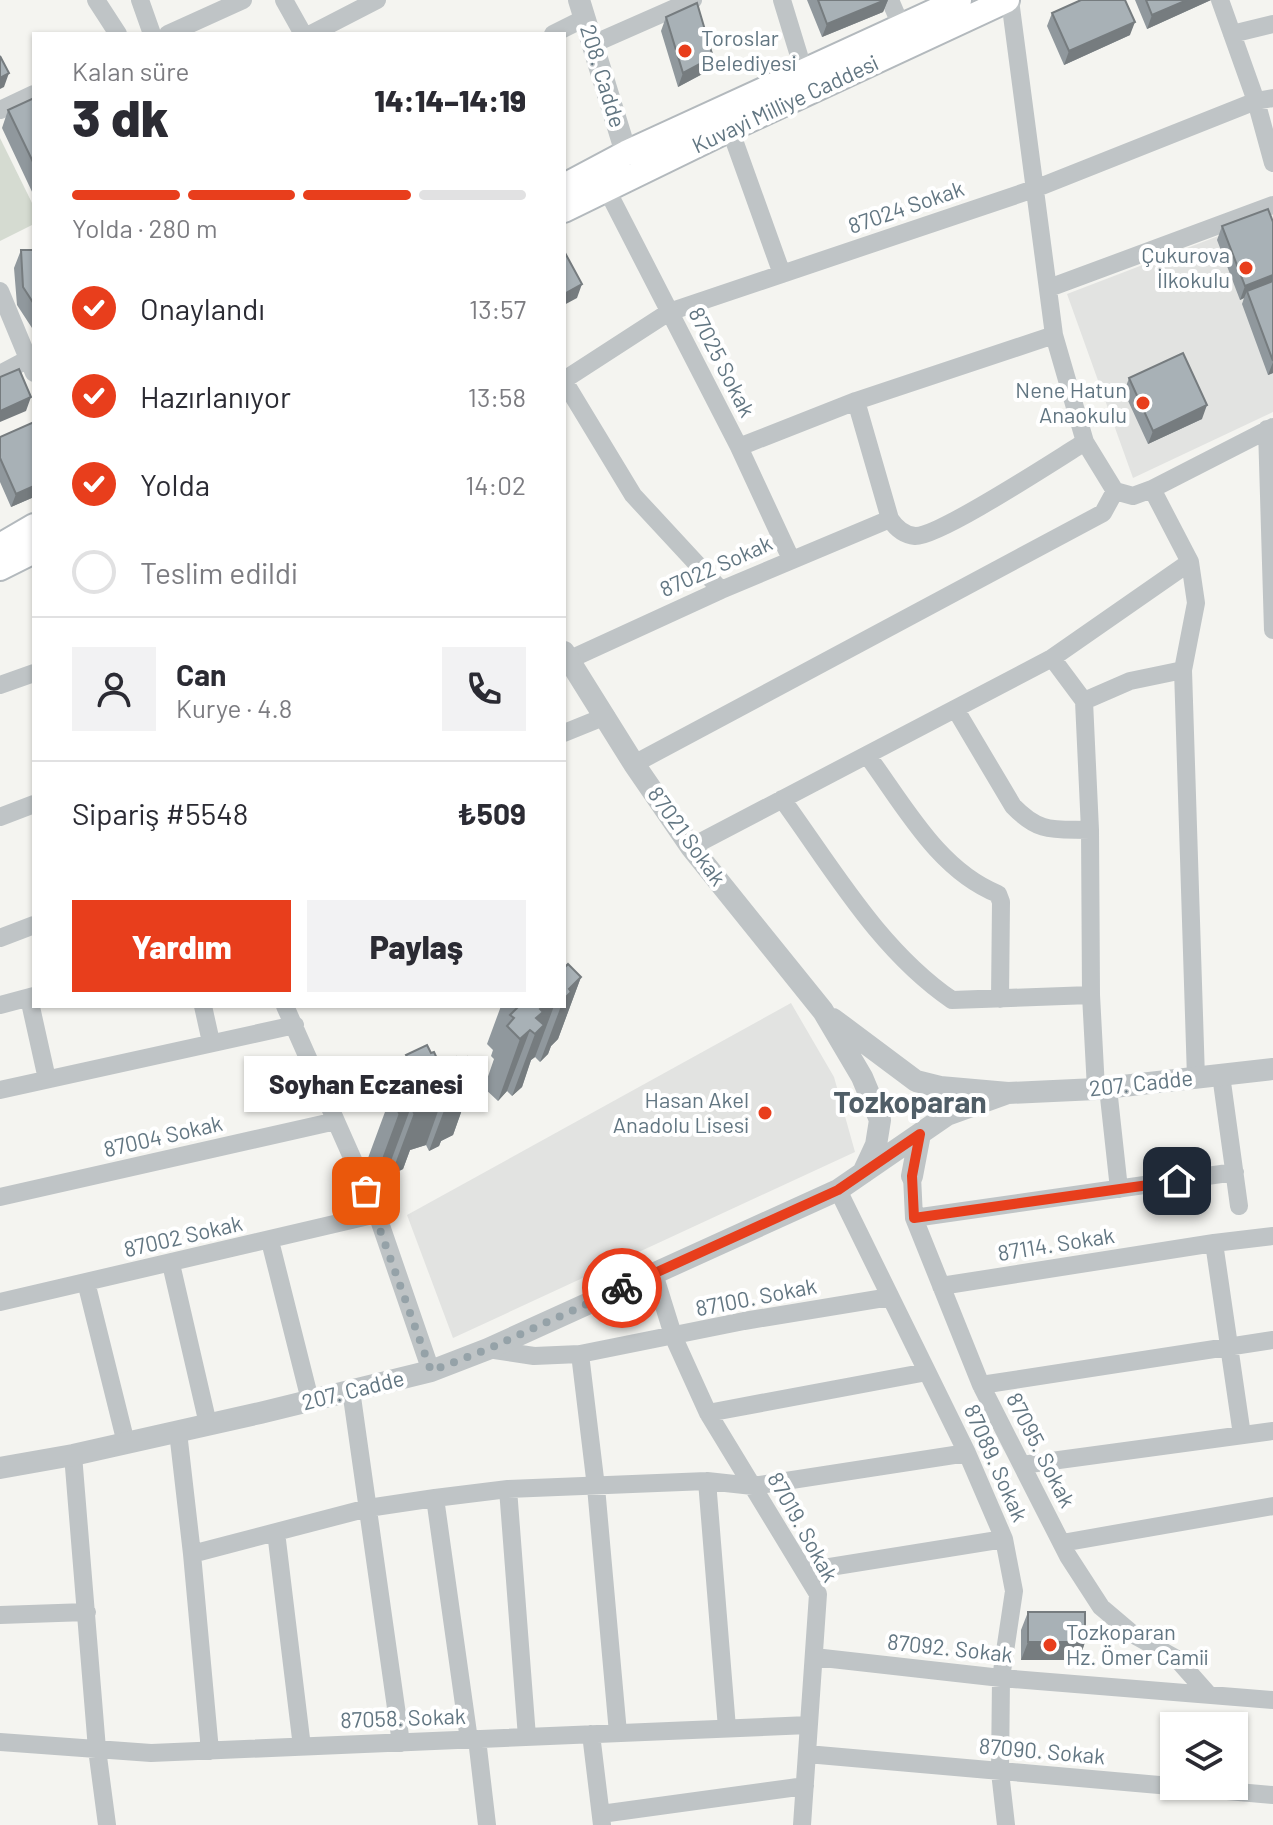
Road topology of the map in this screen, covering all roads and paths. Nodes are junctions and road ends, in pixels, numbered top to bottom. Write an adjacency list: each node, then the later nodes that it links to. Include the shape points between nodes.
1 (96, 0): 15 (street)
2 (140, 0): 16 (street)
3 (243, 0): 17 (street)
4 (284, 0): 18 (street)
5 (377, 0): 19 (street)
6 (693, 0): 22 (street)
7 (782, 0): 23 (street)
8 (890, 0): 14 (street)
9 (959, 0): 14 (main road, Kuvayi Milliye Caddesi)
10 (1008, 0): 27 (main road, Kuvayi Milliye Caddesi); 32 (street)
11 (1220, 0): 21 (street)
12 (582, 9): 20 (street); 22 (street, 208. Cadde)
13 (1273, 24): 21 (street)
14 (902, 28): 23 (main road, Kuvayi Milliye Caddesi)
15 (117, 32)
16 (151, 32)
17 (172, 32)
18 (302, 32)
19 (315, 32)
20 (555, 32)
21 (1232, 34): 25 (street)
22 (593, 44): 28 (street, 208. Cadde)
23 (804, 72): 28 (main road, Kuvayi Milliye Caddesi)
24 (32, 95): 26 (street)
25 (1264, 100): 29 (street); 32 (street, 87024 Sokak)
26 (0, 110)
27 (730, 129): 31 (main road, Kuvayi Milliye Caddesi); 35 (street)
28 (626, 153): 30 (main road, Kuvayi Milliye Caddesi)
29 (1273, 163)
30 (566, 185)
31 (606, 188): 34 (main road, Kuvayi Milliye Caddesi); 38 (street, 87025 Sokak)
32 (1037, 188): 35 (street, 87024 Sokak); 36 (street)
33 (1273, 205): 36 (street)
34 (566, 209)
35 (782, 274): 38 (street, 87024 Sokak)
36 (1049, 288): 39 (street)
37 (0, 291): 40 (street)
38 (669, 312): 42 (street, 87024 Sokak); 47 (street, 87025 Sokak)
39 (1054, 335): 44 (street); 46 (street)
40 (32, 363): 41 (street)
41 (0, 374)
42 (566, 379)
43 (566, 383): 57 (street, via 633,495)
44 (856, 401): 47 (street); 50 (street)
45 (1270, 428): 48 (street); 58 (street)
46 (1085, 442): 49 (street); 50 (street, via 943,528 916,536 898,531)
47 (739, 447): 54 (street, 87025 Sokak)
48 (1152, 489): 49 (street, via 1133,496); 55 (street)
49 (1115, 491): 69 (street, via 1103,513)
50 (890, 519): 54 (street, 87022 Sokak)
51 (32, 527): 52 (main road)
52 (0, 546)
53 (32, 552): 56 (main road)
54 (791, 559): 57 (street, 87022 Sokak)
55 (1190, 562): 60 (street); 61 (street, via 1196,603)
56 (0, 568)
57 (721, 590): 59 (street, 87022 Sokak)
58 (1273, 630)
59 (566, 658): 66 (street, 87021 Sokak)
60 (1052, 658): 64 (street); 65 (street)
61 (1183, 670): 64 (street, via 1130,681); 89 (street)
62 (32, 674): 63 (street)
63 (0, 685)
64 (1084, 701): 73 (street)
65 (956, 710): 68 (street); 73 (street, via 1026,819 1045,829)
66 (606, 716): 67 (street); 69 (street, 87021 Sokak)
67 (566, 732)
68 (867, 755): 70 (street); 79 (street, via 945,860 998,894)
69 (634, 764): 74 (street, 87021 Sokak)
70 (782, 799): 74 (street); 79 (street, via 907,966 952,1000)
71 (32, 805): 72 (street)
72 (0, 817)
73 (1090, 830): 77 (street)
74 (691, 847): 84 (street, 87021 Sokak)
75 (32, 926): 76 (street)
76 (0, 938)
77 (1091, 995): 79 (street); 92 (street)
78 (32, 997): 80 (street)
79 (1000, 999)
80 (0, 1005)
81 (34, 1008): 90 (street)
82 (203, 1008): 86 (street)
83 (286, 1008): 85 (street)
84 (823, 1011): 91 (street); 95 (street)
85 (295, 1025): 86 (street); 96 (street)
86 (211, 1042): 90 (street)
87 (1273, 1069): 88 (street, 207. Cadde)
88 (1221, 1075): 89 (street, 207. Cadde); 98 (street)
89 (1196, 1078): 92 (street, 207. Cadde)
90 (47, 1079): 93 (street)
91 (916, 1081): 94 (street); 95 (street, via 897,1081 883,1092); 97 (street, via 934,1101 933,1120)
92 (1102, 1088): 94 (street, 207. Cadde); 101 (street)
93 (0, 1090)
94 (1008, 1093): 97 (street, 207. Cadde, via 947,1115)
95 (880, 1120): 97 (street, via 901,1137); 99 (street, via 876,1145)
96 (336, 1121): 103 (street, 87004 Sokak); 105 (street)
97 (920, 1134): 99 (street, 207. Cadde); 100 (street)
98 (1235, 1172): 101 (street); 104 (street)
99 (861, 1176): 102 (street, 207. Cadde)
100 (912, 1176): 106 (street, 87095. Sokak)
101 (1119, 1189): 106 (street)
102 (838, 1190): 111 (street, 207. Cadde); 114 (street, 87089. Sokak)
103 (0, 1197)
104 (1239, 1206)
105 (377, 1214): 108 (street, 87002 Sokak); 121 (street)
106 (914, 1218): 113 (street, 87095. Sokak)
107 (1273, 1236): 109 (street, 87114. Sokak)
108 (270, 1241): 110 (street, 87002 Sokak); 125 (street)
109 (1214, 1243): 113 (street, 87114. Sokak); 118 (street)
110 (171, 1264): 112 (street, 87002 Sokak); 127 (street)
111 (654, 1274): 116 (street, 87019. Sokak); 119 (street, 207. Cadde)
112 (86, 1282): 115 (street, 87002 Sokak); 131 (street)
113 (941, 1286): 123 (street, 87095. Sokak)
114 (890, 1297): 116 (street, 87100. Sokak); 122 (street, 87089. Sokak)
115 (0, 1302)
116 (674, 1338): 120 (street, 87100. Sokak); 126 (street, 87019. Sokak)
117 (1273, 1340): 118 (street)
118 (1230, 1346): 123 (street); 130 (street)
119 (488, 1349): 120 (street, 87100. Sokak, via 534,1356); 121 (street, 207. Cadde)
120 (580, 1354): 138 (street)
121 (431, 1371): 124 (street, 207. Cadde)
122 (927, 1372): 126 (street); 132 (street, 87089. Sokak)
123 (981, 1385): 134 (street, 87095. Sokak)
124 (351, 1390): 125 (street, 207. Cadde); 142 (street)
125 (310, 1400): 127 (street, 207. Cadde)
126 (708, 1413): 137 (street, 87019. Sokak)
127 (208, 1424): 129 (street, 207. Cadde)
128 (1273, 1431): 130 (street)
129 (178, 1432): 131 (street, 207. Cadde); 146 (street)
130 (1242, 1435): 134 (street)
131 (126, 1443): 133 (street, 207. Cadde)
132 (967, 1453): 137 (street); 144 (street, 87089. Sokak)
133 (73, 1455): 135 (street, 207. Cadde); 148 (street)
134 (1022, 1465): 145 (street, 87095. Sokak)
135 (0, 1468)
136 (707, 1481): 137 (street); 138 (street); 155 (street)
137 (753, 1486): 147 (street, 87019. Sokak)
138 (596, 1487): 139 (street); 156 (street)
139 (508, 1489): 140 (street); 158 (street)
140 (435, 1498): 142 (street); 159 (street)
141 (1273, 1506): 145 (street)
142 (368, 1508): 143 (street); 161 (street)
143 (276, 1532): 146 (street); 162 (street)
144 (1004, 1539): 147 (street); 151 (street, 87089. Sokak, via 1014,1591)
145 (1062, 1543): 152 (street, 87095. Sokak, via 1101,1607 1134,1635 1177,1659)
146 (192, 1554): 164 (street)
147 (805, 1571): 150 (street, 87019. Sokak, via 818,1594)
148 (87, 1612): 149 (street); 163 (street)
149 (0, 1615)
150 (814, 1657): 151 (street, 87092. Sokak); 154 (street, 87019. Sokak)
151 (1001, 1678): 152 (street, 87092. Sokak); 166 (street, 87089. Sokak)
152 (1208, 1694): 153 (street, 87092. Sokak)
153 (1273, 1700)
154 (809, 1725): 155 (street, 87058. Sokak); 165 (street, 87019. Sokak)
155 (727, 1728): 156 (street, 87058. Sokak)
156 (618, 1733): 157 (street, 87058. Sokak)
157 (591, 1734): 158 (street, 87058. Sokak); 169 (street)
158 (527, 1737): 159 (street, 87058. Sokak)
159 (473, 1739): 161 (street, 87058. Sokak); 171 (street)
160 (0, 1742): 163 (street, 87058. Sokak)
161 (401, 1743): 162 (street, 87058. Sokak)
162 (302, 1747): 164 (street, 87058. Sokak)
163 (97, 1749): 164 (street, 87058. Sokak); 170 (street)
164 (210, 1751)
165 (807, 1754): 166 (street, 87090. Sokak); 167 (street, 87019. Sokak)
166 (1000, 1772): 168 (street, 87090. Sokak); 173 (street, 87089. Sokak)
167 (805, 1786): 169 (street); 172 (street, 87019. Sokak)
168 (1273, 1795)
169 (602, 1819)
170 (107, 1825)
171 (487, 1825)
172 (802, 1825)
173 (1006, 1825)

